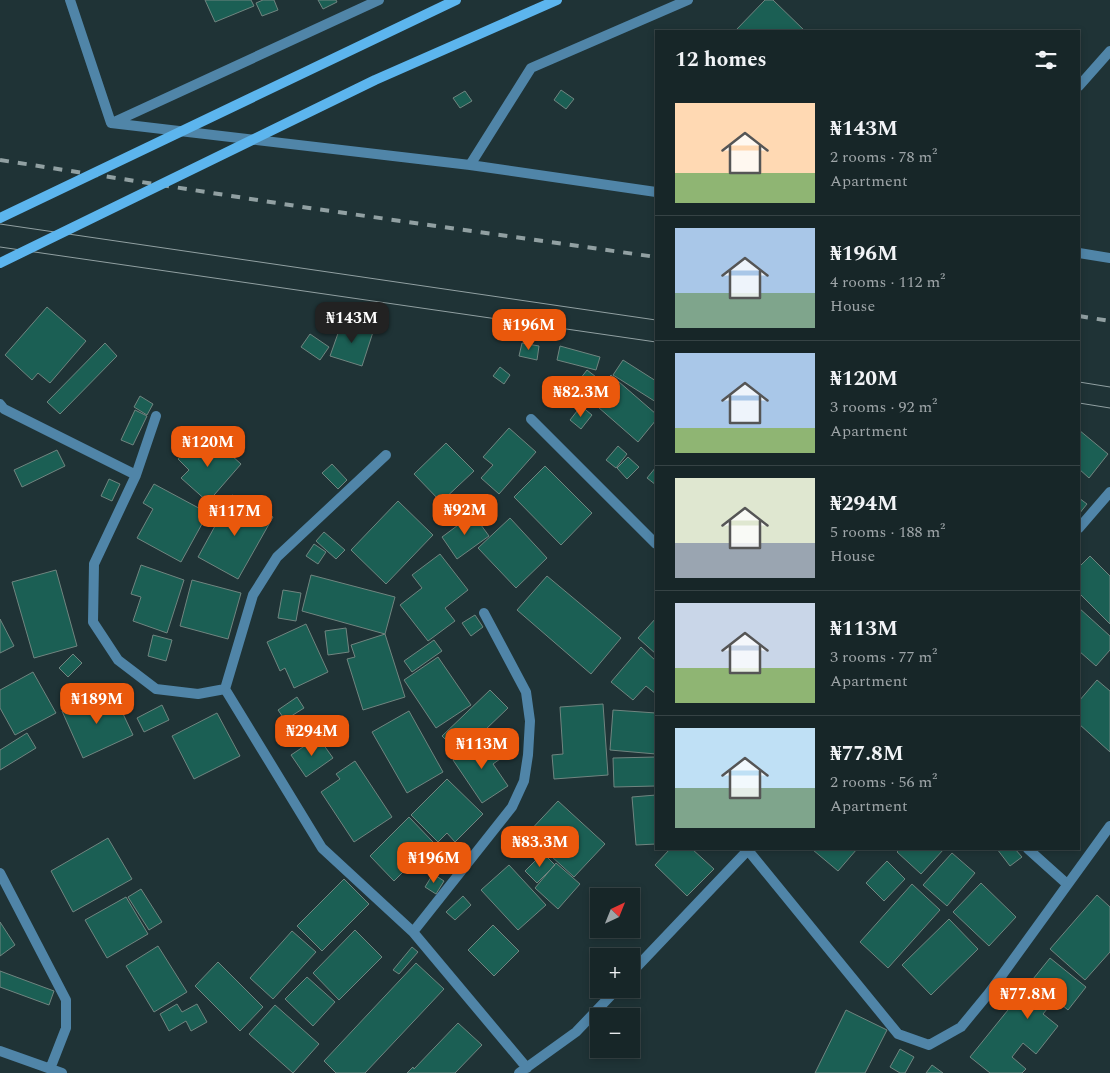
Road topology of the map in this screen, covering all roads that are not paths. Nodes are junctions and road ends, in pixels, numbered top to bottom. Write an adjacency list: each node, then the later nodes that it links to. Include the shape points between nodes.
1 (70, 0): 8 (street)
2 (379, 0): 8 (street)
3 (456, 0): 11 (main road, bridge)
4 (557, 0): 14 (main road, bridge, via 375,80)
5 (688, 0): 9 (street, via 531,68)
6 (1110, 51): 7 (street)
7 (1080, 85)
8 (112, 123): 9 (street)
9 (470, 165): 10 (street)
10 (655, 192)
11 (0, 218)
12 (1080, 254): 13 (street)
13 (1110, 258)
14 (0, 264)
15 (0, 404): 19 (street, via 4,409)
16 (156, 416): 19 (street)
17 (531, 418): 22 (street)
18 (386, 455): 24 (street, via 277,557 253,595)
19 (136, 475): 24 (street, via 94,564 93,622 118,660 156,689 198,694)
20 (1110, 492): 21 (street)
21 (1080, 527)
22 (655, 543)
23 (484, 613): 31 (street, via 526,692 530,721 524,781 512,807)
24 (225, 689): 31 (street, via 322,848)
25 (1110, 826): 30 (street)
26 (747, 850): 32 (street)
27 (749, 850): 30 (street, via 898,1034 929,1045 961,1027)
28 (1029, 850): 30 (street)
29 (0, 873): 35 (street, via 66,1000 66,1028)
30 (1067, 884)
31 (413, 932): 36 (street)
32 (640, 963)
33 (608, 998): 36 (street, via 576,1032)
34 (0, 1051): 35 (street)
35 (50, 1069): 37 (street)
36 (523, 1070)
37 (62, 1073)

